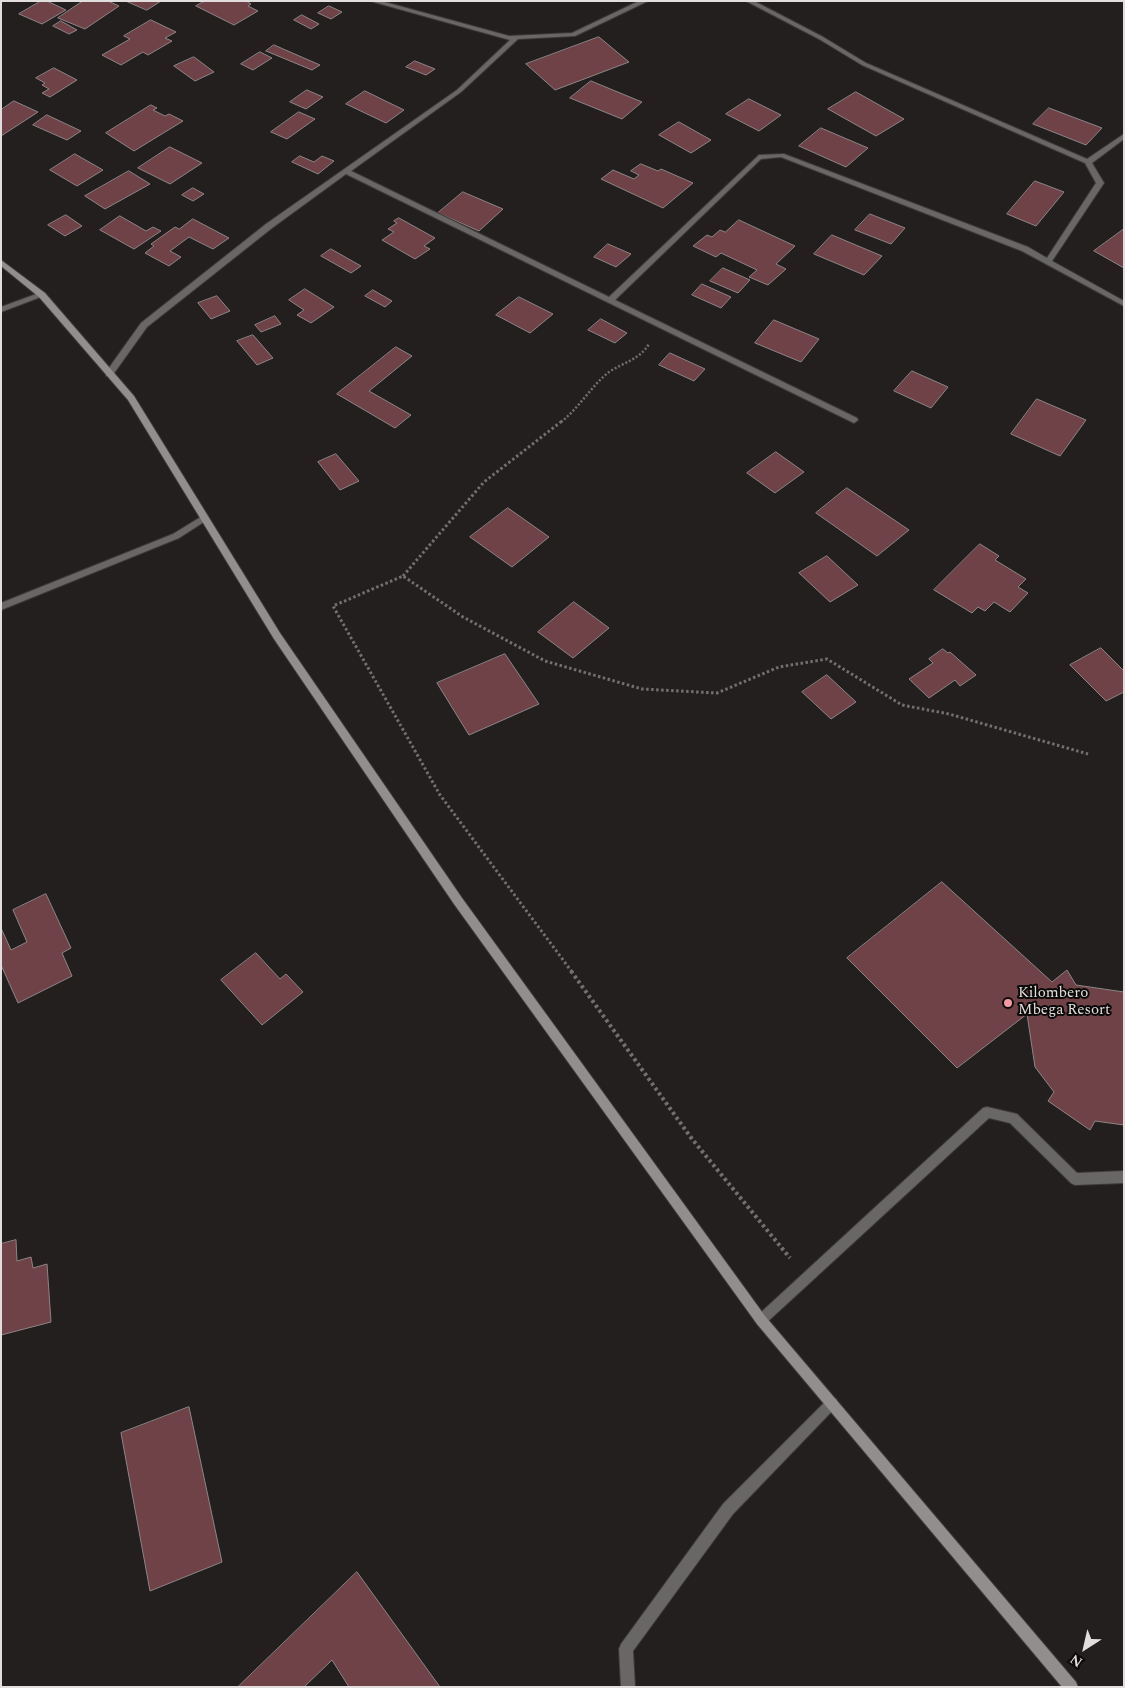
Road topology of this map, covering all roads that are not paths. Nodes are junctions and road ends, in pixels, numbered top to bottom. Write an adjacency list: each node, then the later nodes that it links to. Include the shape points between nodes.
1 (373, 1): 4 (street, via 509,38)
2 (645, 1): 4 (street, via 573,35)
3 (748, 1): 6 (street, via 864,64)
4 (517, 37): 7 (street, via 459,90)
5 (1124, 136): 6 (street)
6 (1088, 162): 9 (street, via 1100,184)
7 (346, 172): 11 (street); 14 (street, via 269,226 144,325)
8 (1, 262): 10 (main road)
9 (1048, 262): 11 (street, via 1025,249 782,155 759,157); 12 (street)
10 (42, 295): 13 (street); 14 (main road)
11 (610, 300): 15 (street)
12 (1124, 304)
13 (1, 310)
14 (109, 374): 16 (main road, via 131,398)
15 (854, 420)
16 (204, 518): 17 (street, via 176,536); 19 (main road, via 277,636 458,901)
17 (1, 607)
18 (1124, 1177): 19 (street, via 1075,1179 1014,1118 988,1112)
19 (761, 1320): 20 (main road)
20 (832, 1403): 21 (street, via 728,1509 626,1649); 22 (main road)
21 (628, 1687)
22 (1071, 1687)

